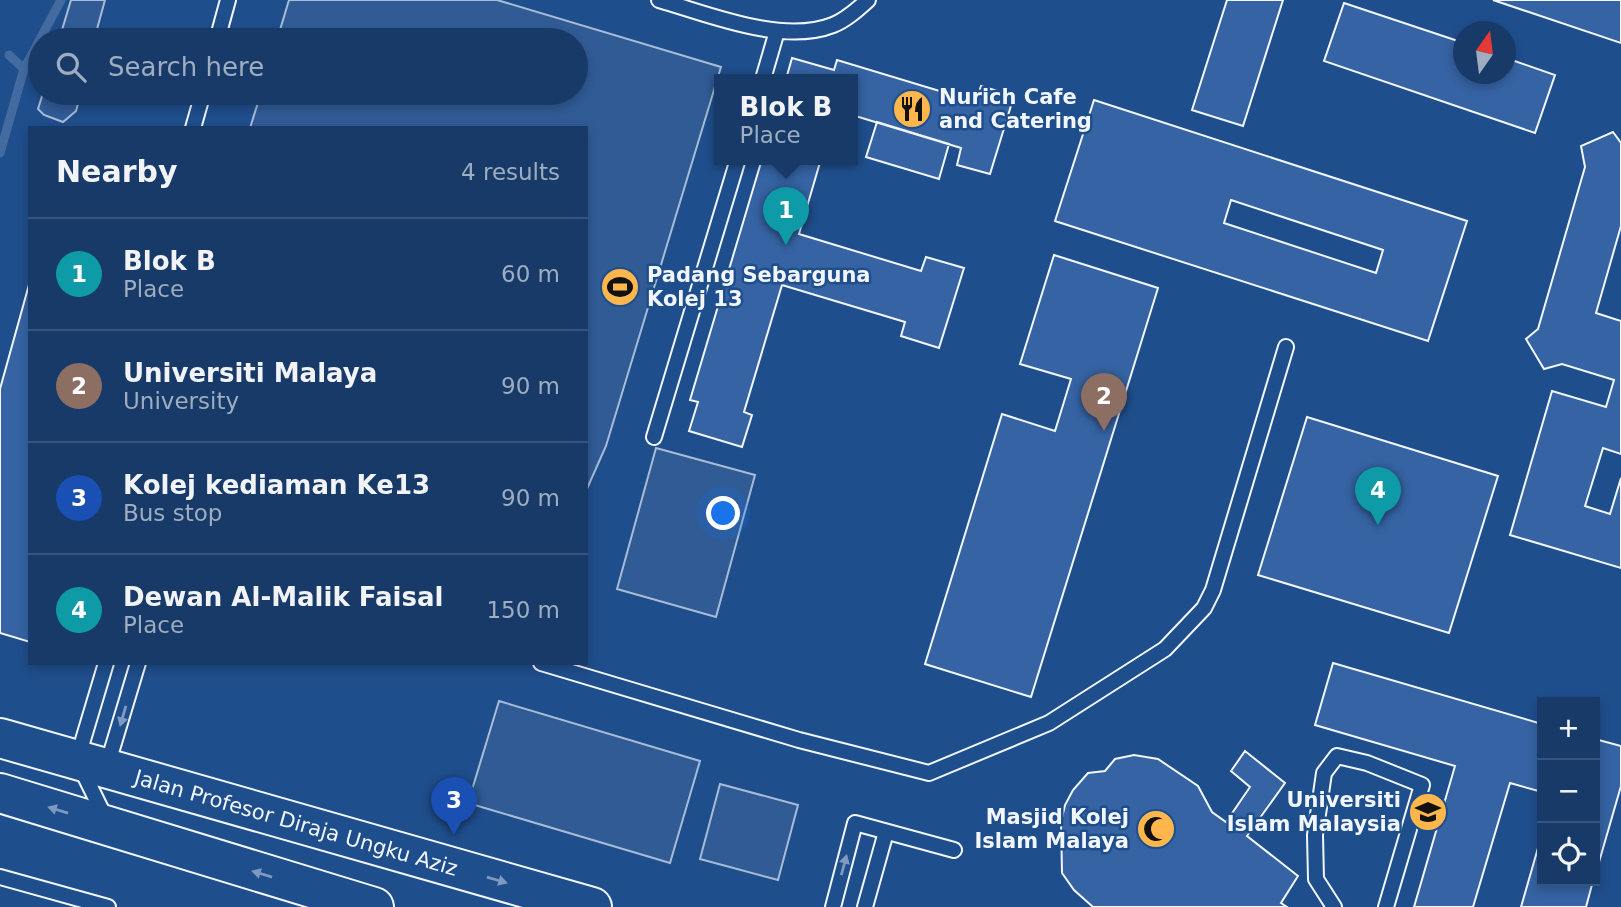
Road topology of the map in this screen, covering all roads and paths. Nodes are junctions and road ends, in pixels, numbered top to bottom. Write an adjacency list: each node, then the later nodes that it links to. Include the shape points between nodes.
1 (228, 0): 4 (lane)
2 (659, 0): 5 (lane)
3 (868, 0): 5 (lane, via 833,24 807,31)
4 (220, 28)
5 (777, 31): 6 (lane)
6 (764, 74)
7 (200, 105): 8 (lane)
8 (194, 126)
9 (736, 165): 11 (lane)
10 (1286, 347): 14 (lane, via 1204,608 1165,649 1049,723 929,773 799,740)
11 (654, 437)
12 (106, 665): 16 (lane)
13 (137, 665): 16 (lane, one-way to 16)
14 (548, 665)
15 (0, 738): 16 (main road, Jalan Profesor Diraja Ungku Aziz)
16 (92, 765): 18 (lane, via 102,811); 24 (main road, Jalan Profesor Diraja Ungku Aziz, one-way to 24)
17 (0, 793): 18 (main road, one-way to 17)
18 (117, 828): 23 (main road, one-way to 18)
19 (886, 832): 20 (lane); 25 (lane, one-way to 19, via 855,823); 26 (lane)
20 (954, 850)
21 (0, 877): 22 (lane)
22 (107, 907)
23 (374, 907)
24 (592, 907)
25 (833, 907)
26 (865, 907)
27 (1334, 907): 28 (lane, via 1316,880 1315,835 1324,773 1337,756 1422,785)
28 (1385, 907)

